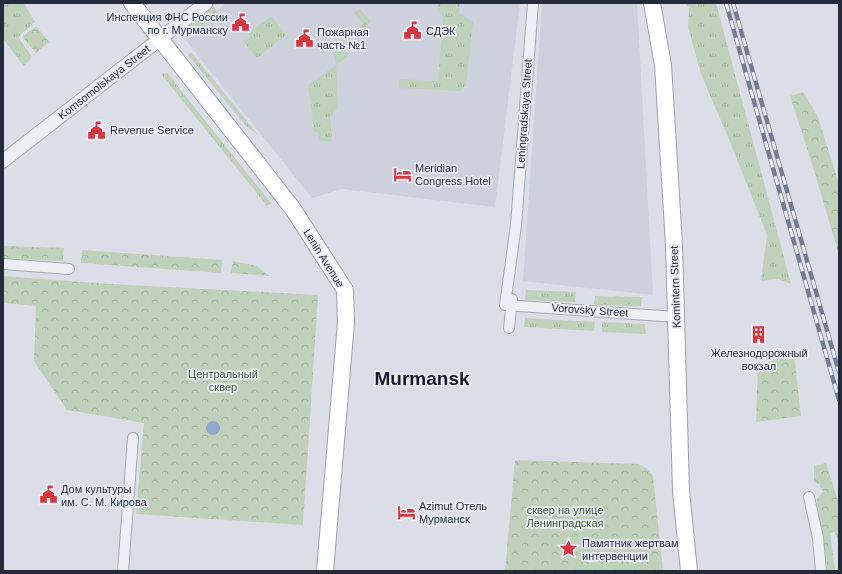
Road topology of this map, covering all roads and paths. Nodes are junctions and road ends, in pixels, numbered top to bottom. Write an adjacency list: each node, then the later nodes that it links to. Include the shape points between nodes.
1 (132, 3): 5 (main road, Lenin Avenue)
2 (206, 3): 5 (street, Komsomolskaya Street)
3 (533, 3): 9 (street, Leningradskaya Street)
4 (652, 3): 10 (main road, Komintern Street, via 663,65)
5 (160, 39): 6 (street, Komsomolskaya Street); 15 (main road, Lenin Avenue, via 290,206 345,290 346,322)
6 (3, 161)
7 (3, 264): 8 (street)
8 (69, 269)
9 (508, 305): 10 (street, Vorovsky Street); 11 (street, Leningradskaya Street)
10 (676, 317): 16 (main road, Komintern Street, via 680,491)
11 (509, 328)
12 (133, 438): 14 (street)
13 (809, 497): 17 (street, via 818,538)
14 (123, 571)
15 (325, 571)
16 (688, 571)
17 (821, 571)

